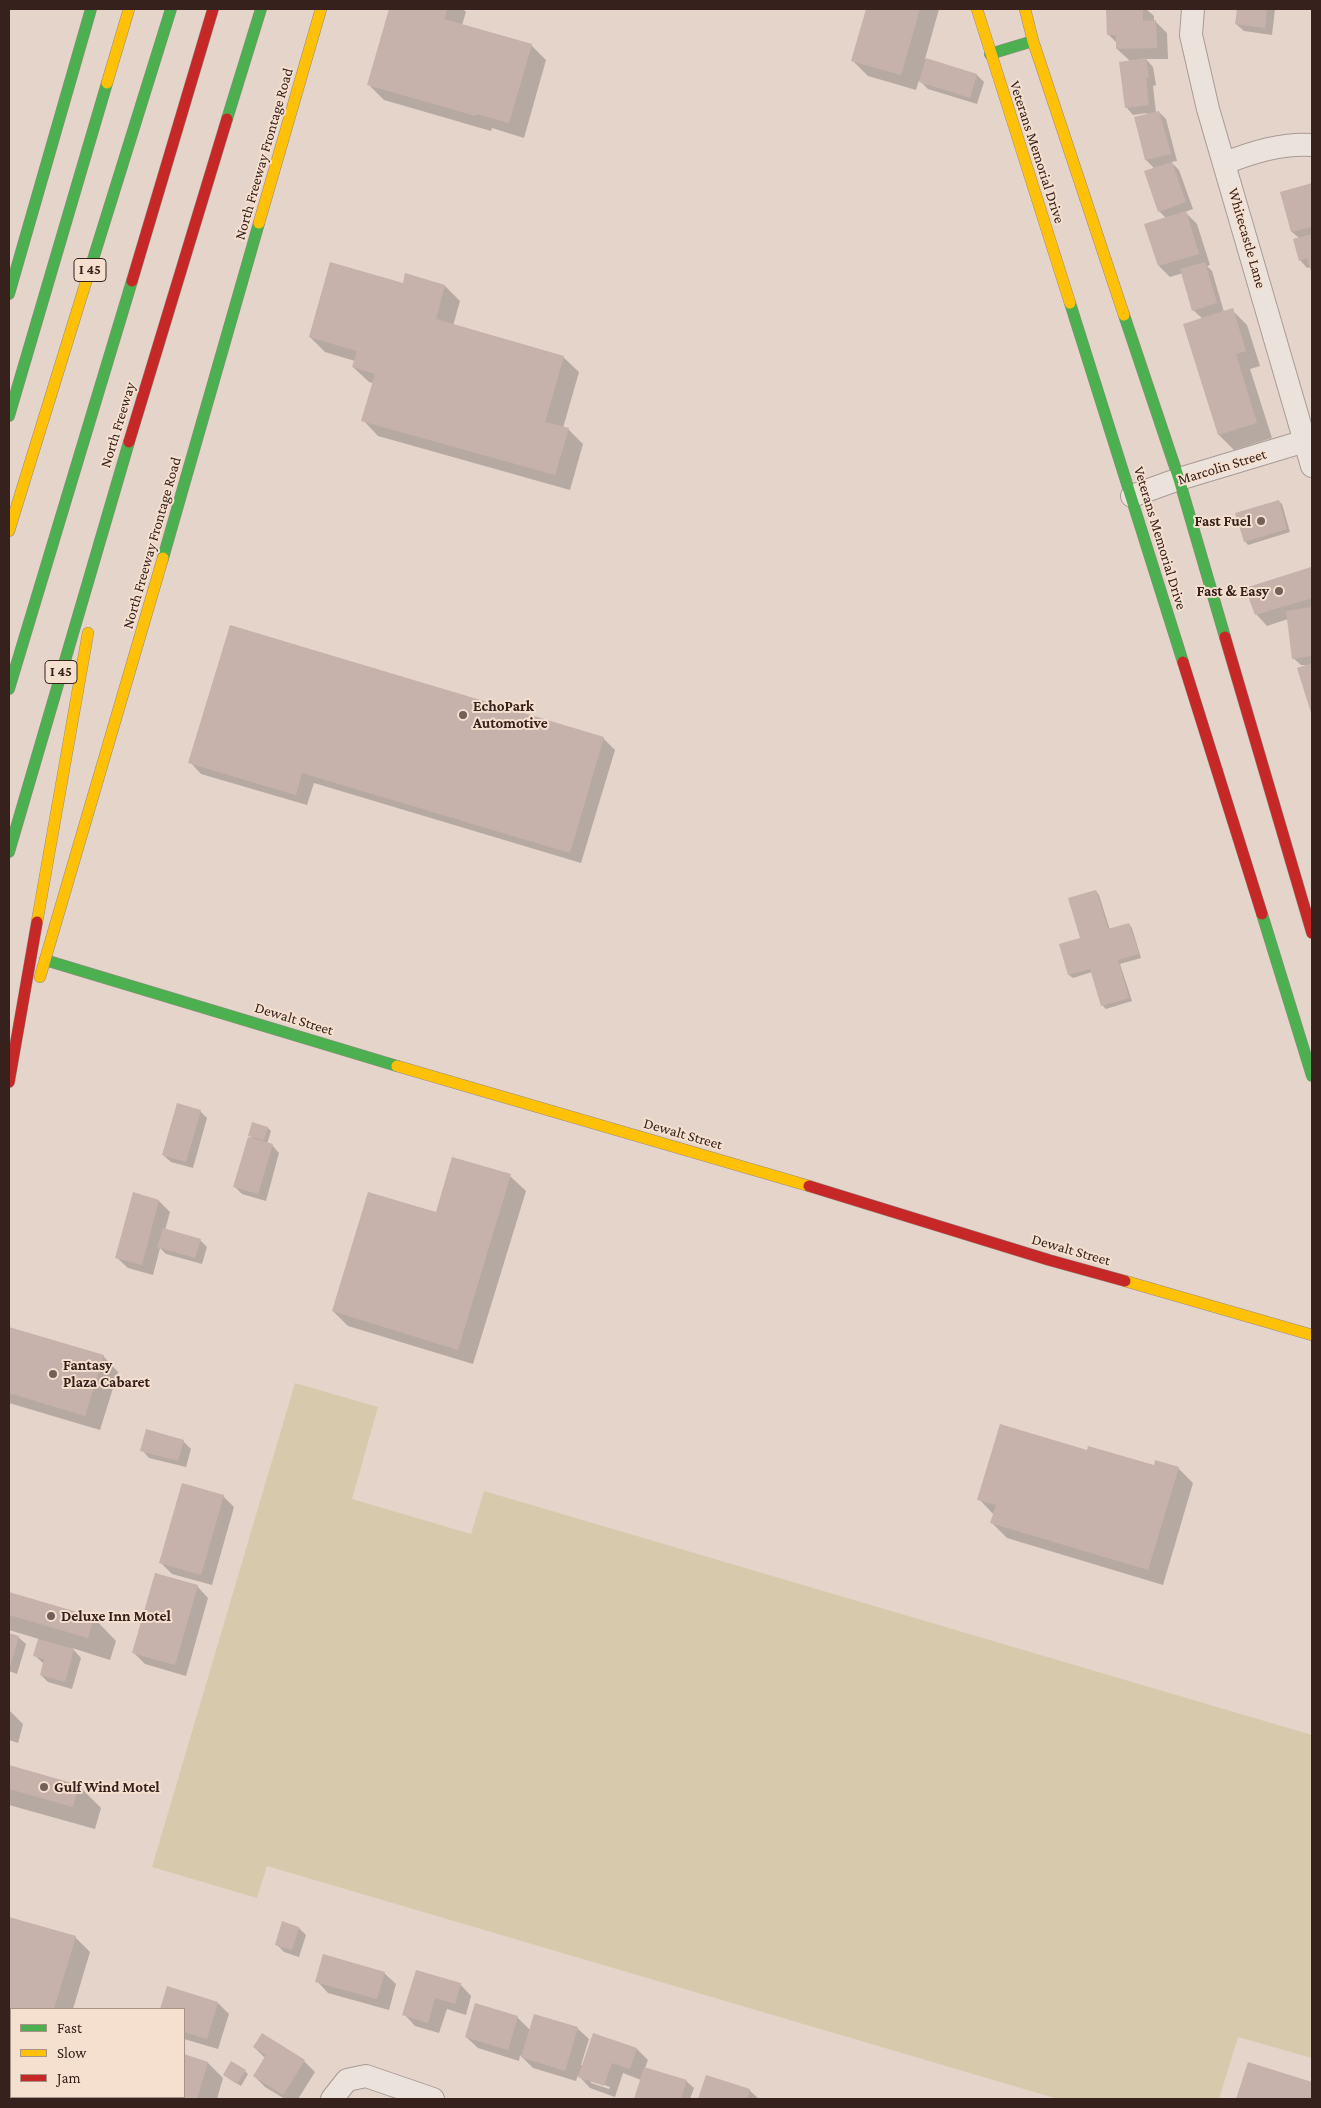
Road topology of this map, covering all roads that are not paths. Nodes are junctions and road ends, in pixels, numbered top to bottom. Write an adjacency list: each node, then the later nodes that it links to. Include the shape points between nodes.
1 (91, 9): 14 (main road)
2 (129, 9): 15 (main road)
3 (171, 9): 21 (main road, I 45)
4 (213, 9): 22 (main road, North Freeway)
5 (261, 9): 19 (main road, North Freeway / I 45)
6 (321, 9): 25 (main road, North Freeway Frontage Road, via 108,752)
7 (978, 9): 11 (main road, Veterans Memorial Drive)
8 (1024, 9): 10 (main road, Veterans Memorial Drive)
9 (1193, 9): 13 (street, Whitecastle Lane, via 1191,35)
10 (1033, 42): 11 (main road); 18 (main road, Veterans Memorial Drive)
11 (990, 54): 20 (main road, Veterans Memorial Drive)
12 (1312, 145): 13 (street, via 1298,144 1251,152)
13 (1225, 164): 16 (street, Whitecastle Lane)
14 (9, 294)
15 (9, 416)
16 (1308, 440): 17 (street, Whitecastle Lane); 18 (street, Marcolin Street)
17 (1312, 466)
18 (1179, 479): 20 (street, Marcolin Street); 24 (main road, Veterans Memorial Drive, via 1304,921)
19 (113, 493): 23 (main road, North Freeway / I 45); 27 (main road)
20 (1132, 496): 26 (main road, Veterans Memorial Drive, via 1271,932)
21 (9, 531)
22 (9, 689)
23 (9, 852)
24 (1312, 933)
25 (45, 960): 27 (main road, North Freeway Frontage Road); 28 (main road, Dewalt Street, via 1049,1260)
26 (1312, 1076)
27 (9, 1083)
28 (1312, 1335)
29 (332, 2099): 30 (street, via 347,2080 366,2076)
30 (434, 2099)

